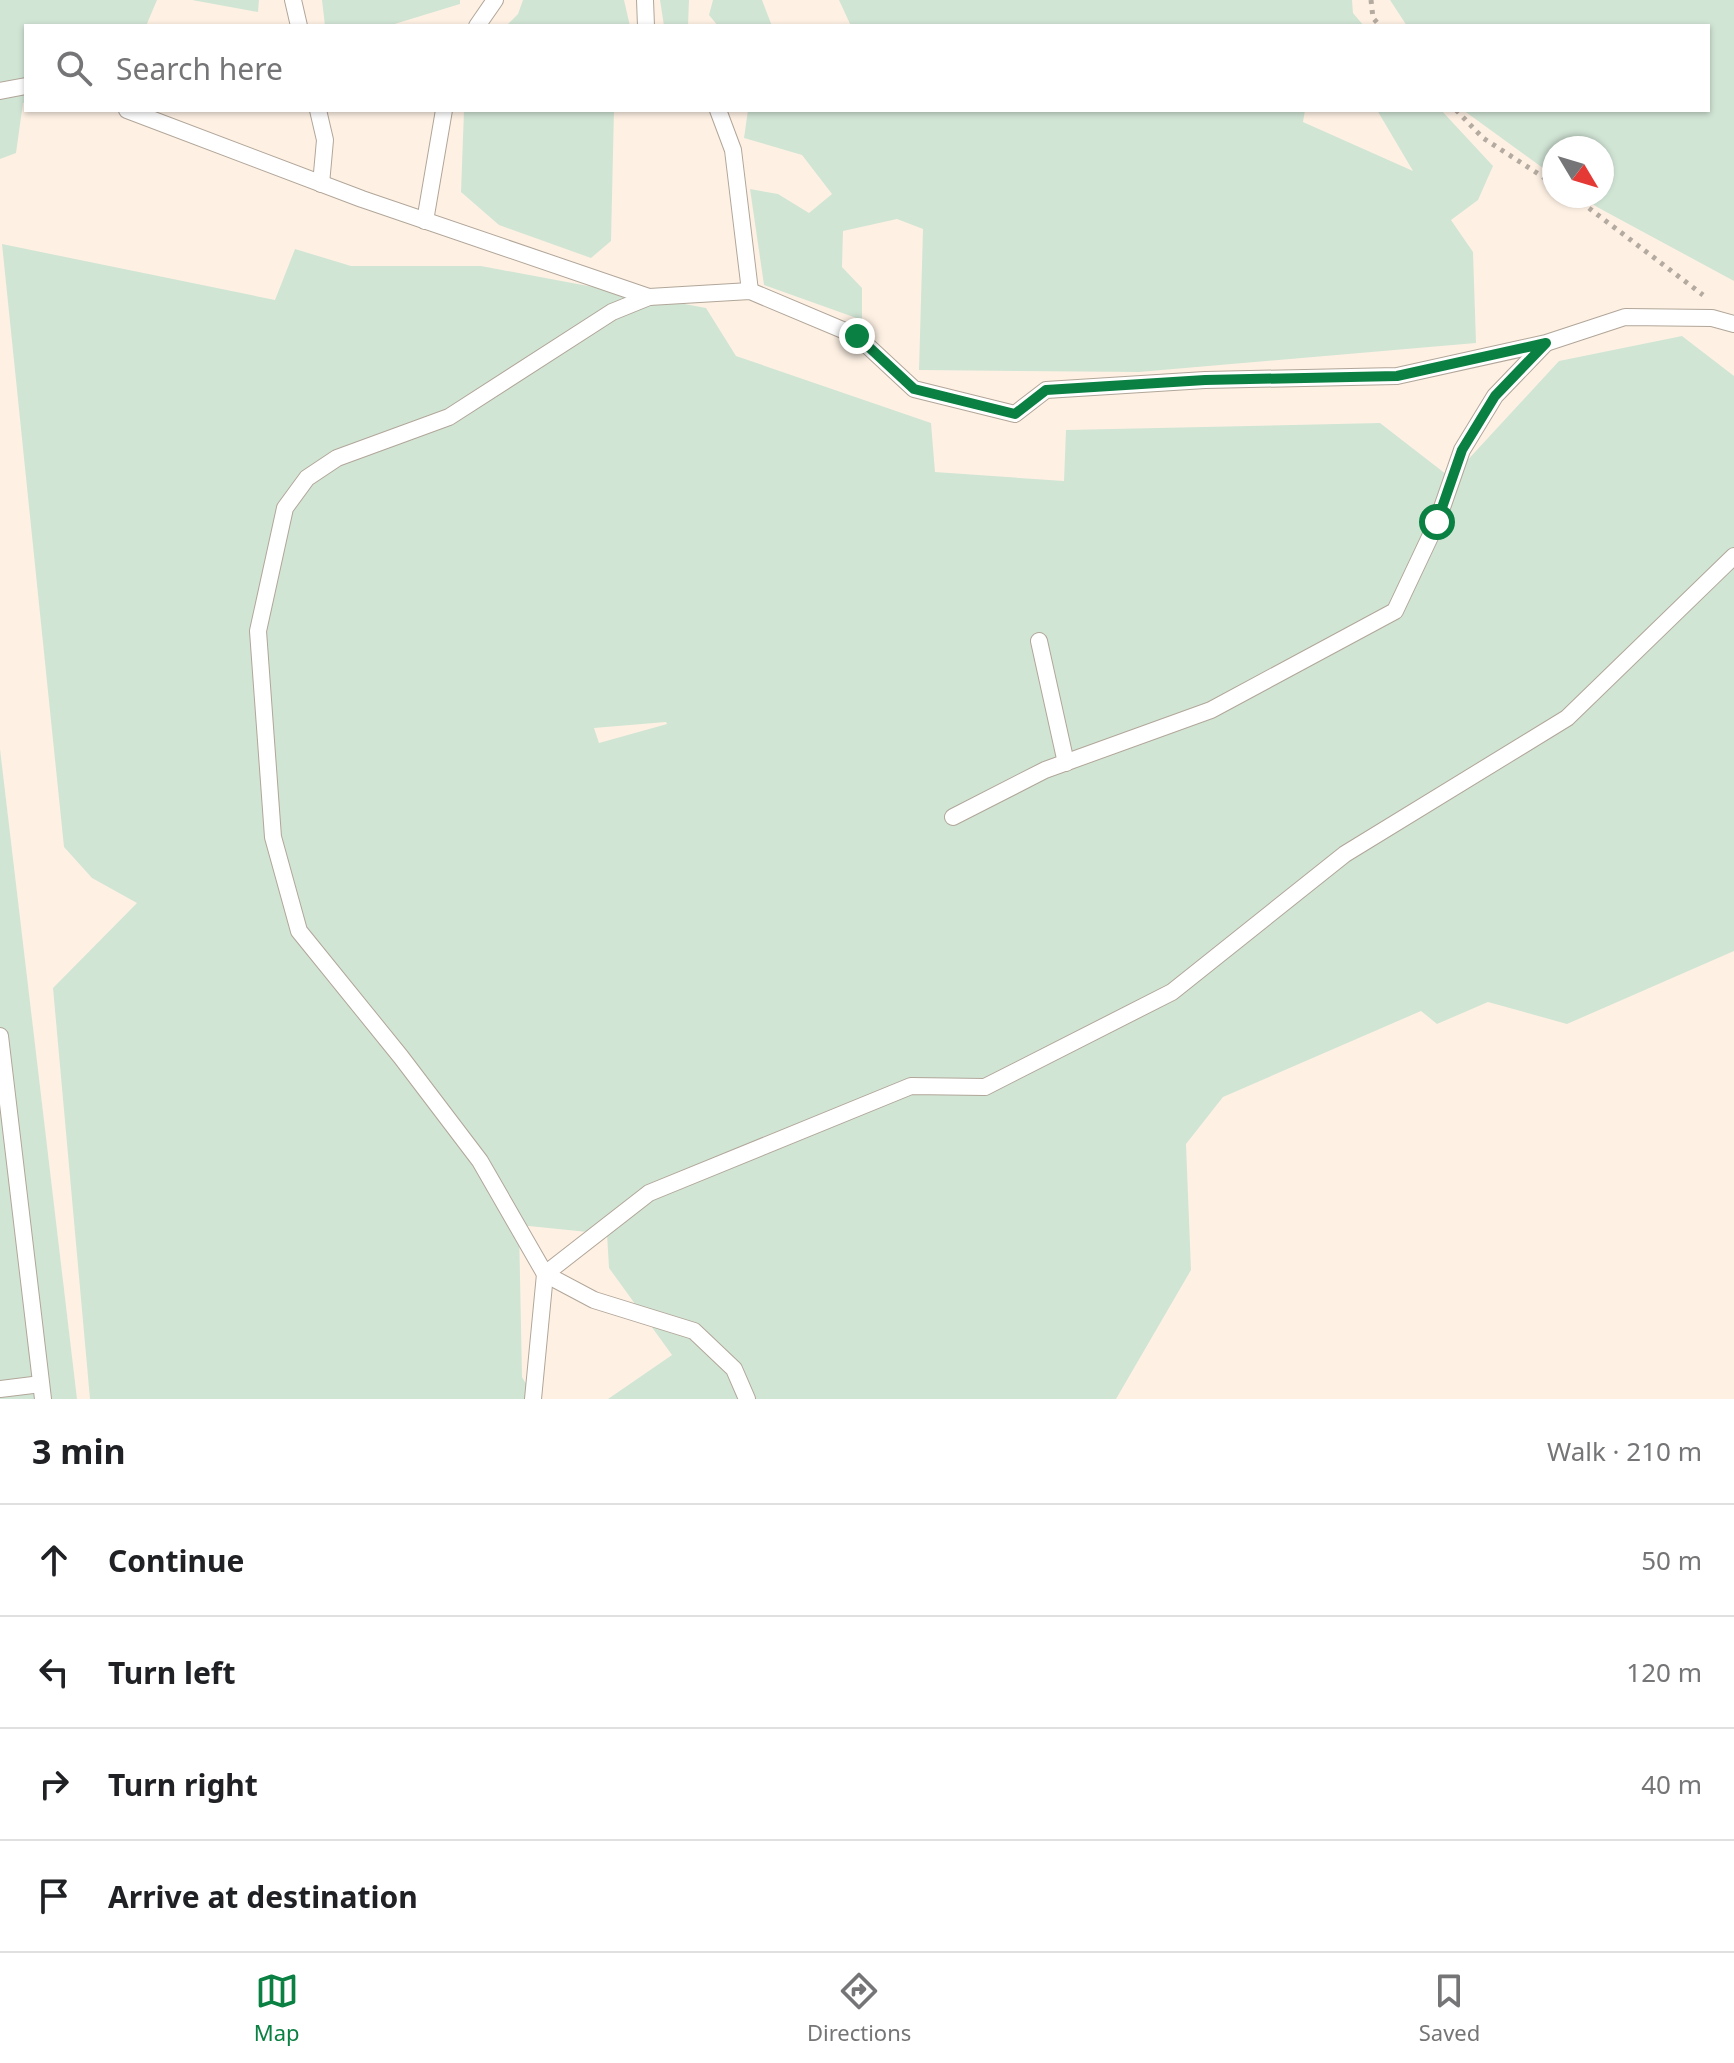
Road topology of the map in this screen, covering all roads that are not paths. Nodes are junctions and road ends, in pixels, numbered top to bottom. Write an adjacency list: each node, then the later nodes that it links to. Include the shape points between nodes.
1 (293, 0): 4 (lane)
2 (495, 0): 5 (lane)
3 (645, 0): 6 (lane)
4 (299, 24)
5 (478, 24)
6 (646, 24)
7 (24, 86): 8 (lane)
8 (0, 91)
9 (132, 112): 13 (lane)
10 (318, 112): 13 (lane, via 325,140)
11 (444, 112): 14 (lane)
12 (719, 112): 15 (lane, via 733,150)
13 (321, 184): 14 (lane)
14 (425, 221): 16 (lane)
15 (750, 291): 16 (lane); 18 (lane, via 857,336 914,389 1015,414 1046,390 1397,376)
16 (649, 297): 24 (lane, via 612,312 449,417 337,458 307,478 285,508 258,631 273,837 299,931 480,1161)
17 (1734, 324): 18 (lane, via 1712,318 1625,317)
18 (1546, 343): 21 (lane, via 1495,396 1462,450 1437,522 1395,611 1211,710)
19 (1734, 556): 24 (lane, via 1567,718 1345,854 1172,992 985,1087 911,1086 649,1193)
20 (1039, 641): 21 (lane)
21 (1066, 763): 22 (lane)
22 (953, 817)
23 (0, 1036): 26 (lane)
24 (545, 1274): 27 (lane); 28 (lane, via 594,1300 694,1331 734,1369)
25 (0, 1389): 26 (lane)
26 (42, 1392)
27 (533, 1399)
28 (747, 1399)

